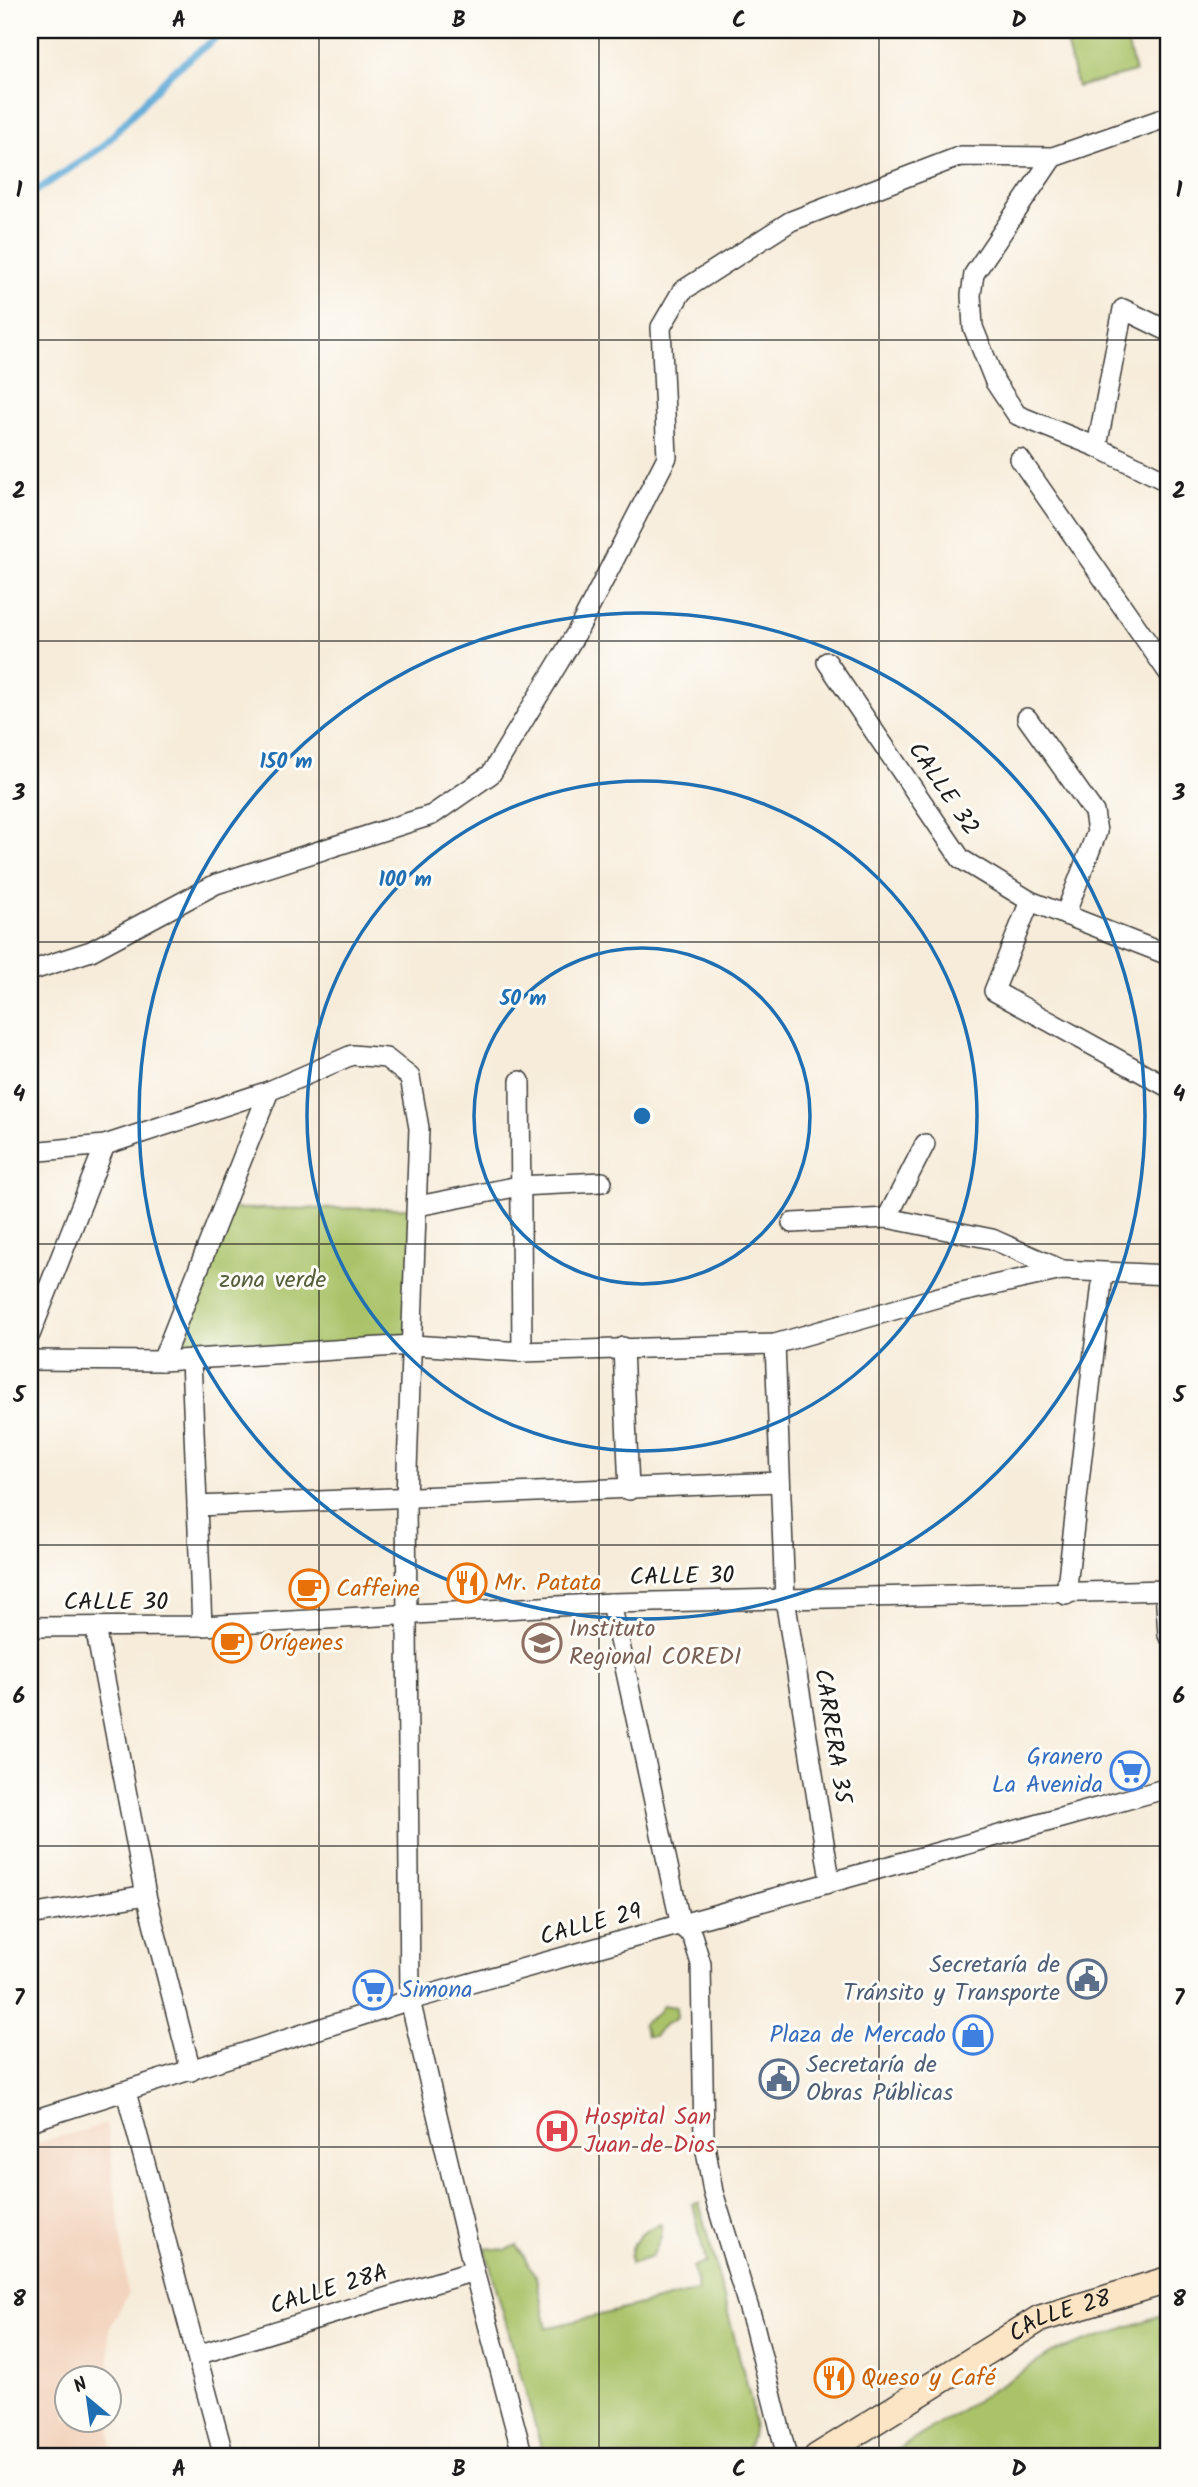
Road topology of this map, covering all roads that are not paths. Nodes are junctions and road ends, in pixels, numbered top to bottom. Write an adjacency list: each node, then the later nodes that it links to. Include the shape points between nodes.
1 (1168, 117): 2 (street)
2 (1053, 157): 4 (street, via 974,274 973,327 995,382 1017,415); 13 (street, via 961,156 791,221 682,291 661,327 667,457 577,632 491,774 432,815 216,884 91,951)
3 (1168, 331): 4 (street, via 1123,309)
4 (1097, 447): 6 (street)
5 (1020, 459): 8 (street)
6 (1168, 482)
7 (827, 662): 10 (street, CALLE 32, via 961,859)
8 (1168, 672)
9 (1027, 719): 11 (street, via 1094,812 1097,832)
10 (1030, 901): 11 (street, CALLE 32); 15 (street, via 994,991)
11 (1065, 915): 12 (street, CALLE 32)
12 (1168, 955)
13 (30, 971)
14 (520, 1081): 21 (street)
15 (1168, 1087)
16 (270, 1091): 18 (street); 22 (street, via 352,1055 387,1058 410,1077 419,1128); 35 (street)
17 (925, 1144): 23 (street)
18 (105, 1145): 19 (street); 28 (street)
19 (30, 1152)
20 (602, 1182): 21 (street)
21 (519, 1186): 22 (street); 32 (street)
22 (418, 1206): 29 (street)
23 (887, 1218): 24 (street); 25 (street, via 992,1239)
24 (792, 1223)
25 (1062, 1270): 26 (street); 30 (street, via 939,1297)
26 (1104, 1274): 27 (street); 41 (street)
27 (1168, 1275)
28 (30, 1335)
29 (412, 1345): 32 (street); 33 (street); 38 (street)
30 (775, 1345): 31 (street); 36 (street, CARRERA 35)
31 (623, 1347): 32 (street); 37 (street)
32 (522, 1352)
33 (191, 1359): 35 (street); 39 (street)
34 (30, 1360): 35 (street)
35 (162, 1361)
36 (780, 1482): 37 (street); 42 (street, CARRERA 35)
37 (629, 1490): 38 (street)
38 (406, 1498): 39 (street); 44 (street)
39 (197, 1506): 45 (street)
40 (1167, 1590): 41 (street, CALLE 30); 48 (street)
41 (1066, 1595): 42 (street, CALLE 30)
42 (786, 1599): 43 (street, CALLE 30); 50 (street, CARRERA 35)
43 (611, 1603): 44 (street, CALLE 30); 53 (street)
44 (409, 1615): 45 (street, CALLE 30); 54 (street)
45 (202, 1626): 47 (street, CALLE 30)
46 (30, 1627): 47 (street, CALLE 30)
47 (94, 1627): 51 (street)
48 (1168, 1636)
49 (1168, 1788): 50 (street, CALLE 29)
50 (830, 1880): 53 (street, CALLE 29)
51 (146, 1895): 52 (street); 55 (street)
52 (30, 1915)
53 (681, 1926): 54 (street, CALLE 29); 63 (street, via 692,1935 701,1964 704,2139 713,2192)
54 (411, 2000): 55 (street, CALLE 29); 58 (street)
55 (191, 2071): 56 (street, CALLE 29)
56 (126, 2092): 57 (street, CALLE 29); 60 (street)
57 (30, 2121)
58 (474, 2271): 60 (street, CALLE 28A); 62 (street)
59 (1168, 2280): 64 (main road, CALLE 28, via 1039,2319)
60 (197, 2355): 61 (street)
61 (224, 2457)
62 (523, 2457)
63 (788, 2457)
64 (817, 2457)

